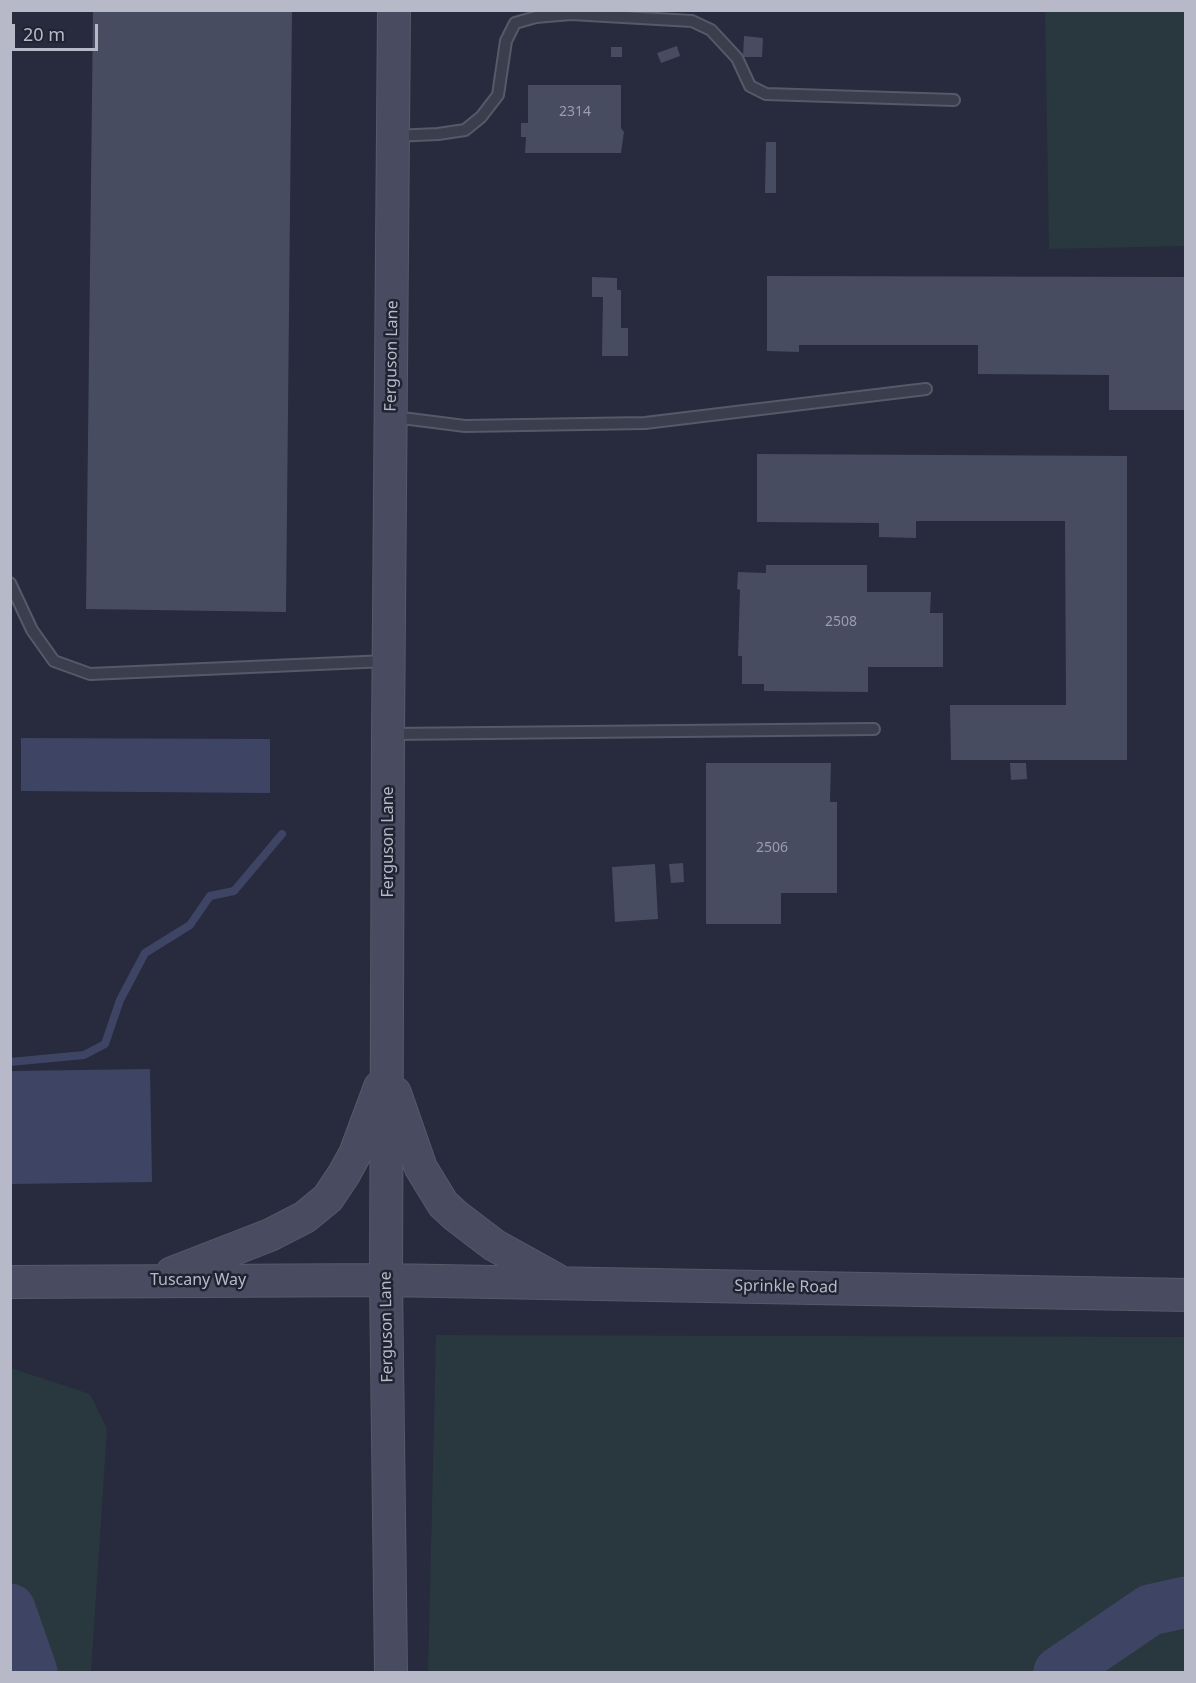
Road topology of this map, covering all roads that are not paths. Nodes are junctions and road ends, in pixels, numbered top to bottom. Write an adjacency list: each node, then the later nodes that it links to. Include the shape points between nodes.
1 (394, 10): 3 (street, Ferguson Lane)
2 (954, 100): 3 (lane, via 766,94 750,86 737,58 711,30 692,21 571,14 515,23 506,41 498,95 465,130)
3 (394, 136): 5 (street, Ferguson Lane)
4 (926, 389): 5 (lane, via 645,423 465,426)
5 (391, 417): 7 (street, Ferguson Lane)
6 (10, 583): 7 (lane, via 32,630 54,661 90,674)
7 (389, 661): 9 (street, Ferguson Lane)
8 (874, 729): 9 (lane)
9 (388, 734): 10 (street, Ferguson Lane)
10 (387, 1069): 11 (street, Ferguson Lane); 12 (street, via 355,1154 328,1198 305,1217 270,1235); 14 (street, via 421,1168 443,1204 495,1245)
11 (386, 1280): 12 (street, Tuscany Way); 14 (street, Sprinkle Road); 16 (street, Ferguson Lane)
12 (153, 1281): 13 (street, Tuscany Way)
13 (10, 1282)
14 (564, 1283): 15 (street, Sprinkle Road)
15 (1185, 1295)
16 (391, 1672)

